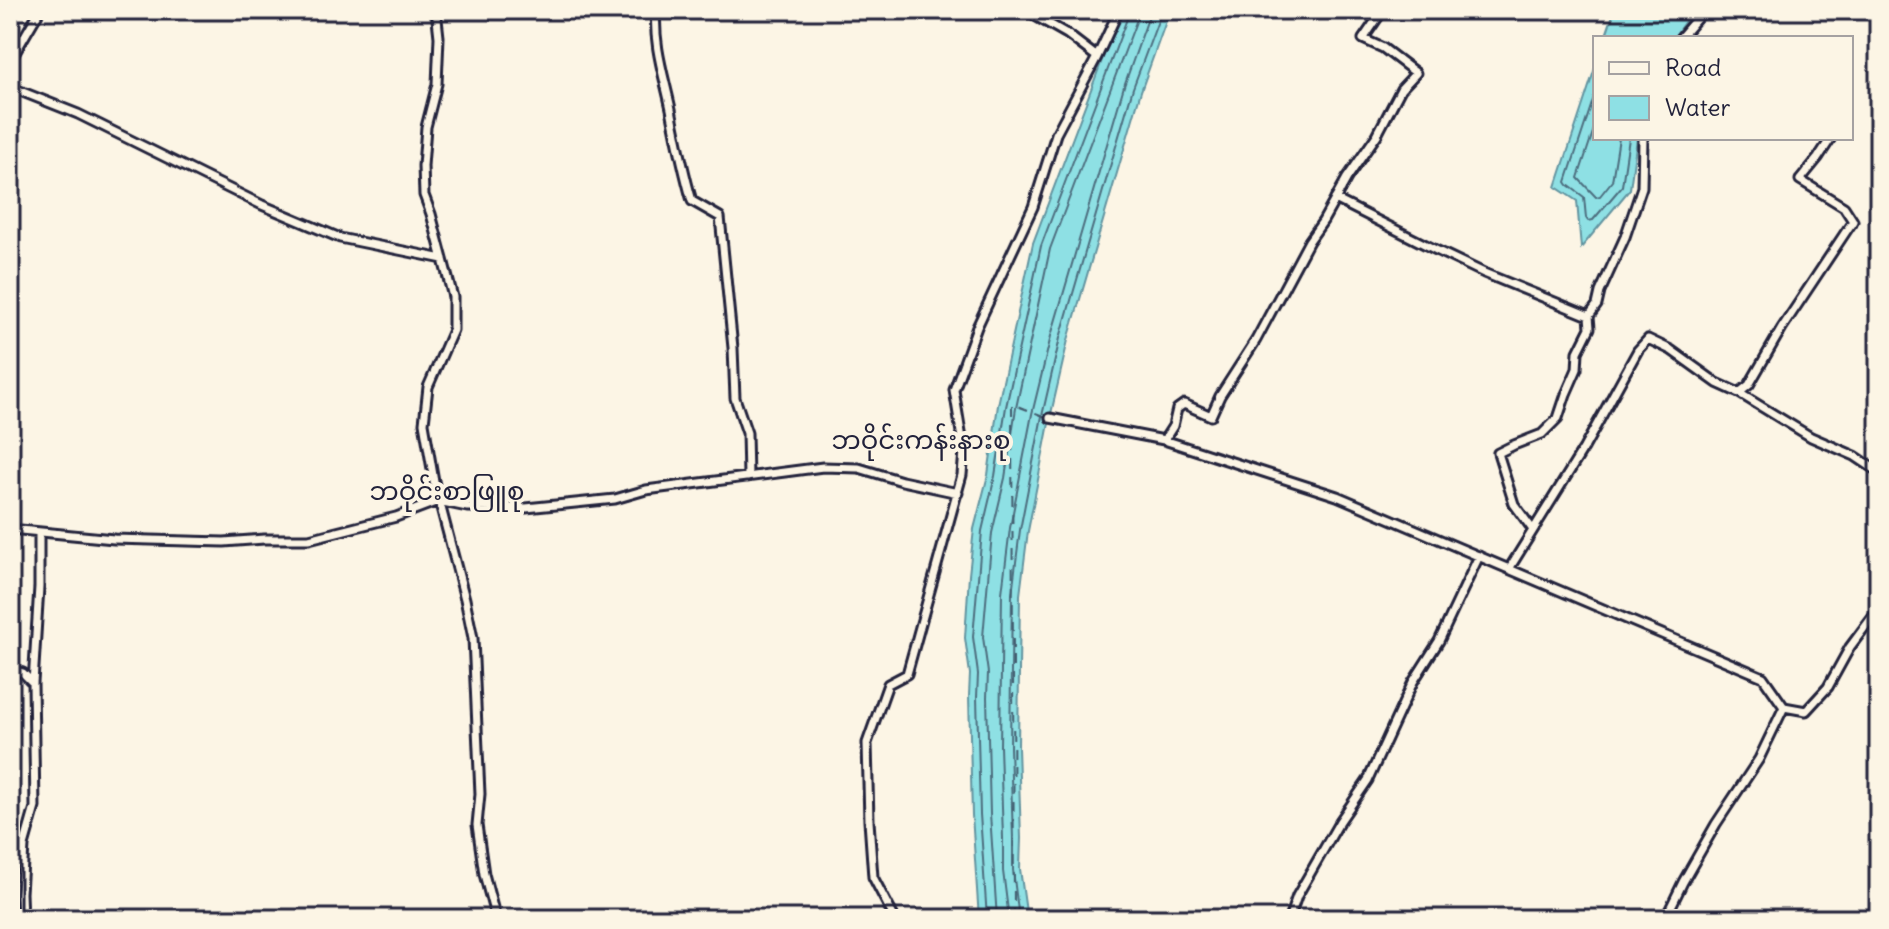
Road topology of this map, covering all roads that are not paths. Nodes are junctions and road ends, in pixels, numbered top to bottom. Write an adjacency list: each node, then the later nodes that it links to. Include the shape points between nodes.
1 (40, 10): 10 (street)
2 (436, 10): 15 (street, via 437,84 423,166 424,195)
3 (656, 10): 21 (street, via 659,60 692,201 720,217 735,398 747,433)
4 (1029, 10): 9 (street)
5 (1119, 10): 9 (street)
6 (1383, 10): 14 (street, via 1363,39 1416,73)
7 (1704, 10): 8 (street)
8 (1682, 36)
9 (1097, 57): 22 (street, via 1056,134 1033,207 954,390 964,451)
10 (10, 65)
11 (10, 87): 15 (street, via 340,238)
12 (1643, 140): 16 (street, via 1642,187)
13 (1830, 140): 17 (street, via 1800,180 1844,207 1853,221)
14 (1335, 199): 16 (street, via 1484,273); 19 (street, via 1211,416 1184,404)
15 (443, 259): 23 (street, via 453,297 453,330 428,387 424,423)
16 (1589, 316): 25 (street, via 1590,328 1558,418 1542,434 1498,453 1514,504)
17 (1739, 393): 20 (street); 25 (street, via 1648,339)
18 (1050, 418): 19 (street)
19 (1164, 440): 27 (street, via 1337,496)
20 (1879, 472)
21 (748, 477): 22 (street, via 859,468); 23 (street, via 526,508)
22 (958, 493): 35 (street, via 907,674 888,684 867,743 873,877)
23 (438, 501): 26 (street, via 309,539 114,539); 34 (street, via 473,638 477,825)
24 (10, 529): 26 (street)
25 (1533, 530): 28 (street)
26 (39, 532): 31 (street)
27 (1479, 556): 28 (street); 36 (street, via 1368,780 1297,896)
28 (1509, 569): 32 (street, via 1763,677)
29 (1879, 608): 32 (street, via 1828,687 1806,711)
30 (10, 669): 31 (street)
31 (33, 683): 33 (street, via 35,807 24,846)
32 (1784, 707): 37 (street)
33 (22, 919)
34 (496, 919)
35 (895, 919)
36 (1289, 919)
37 (1665, 919)

